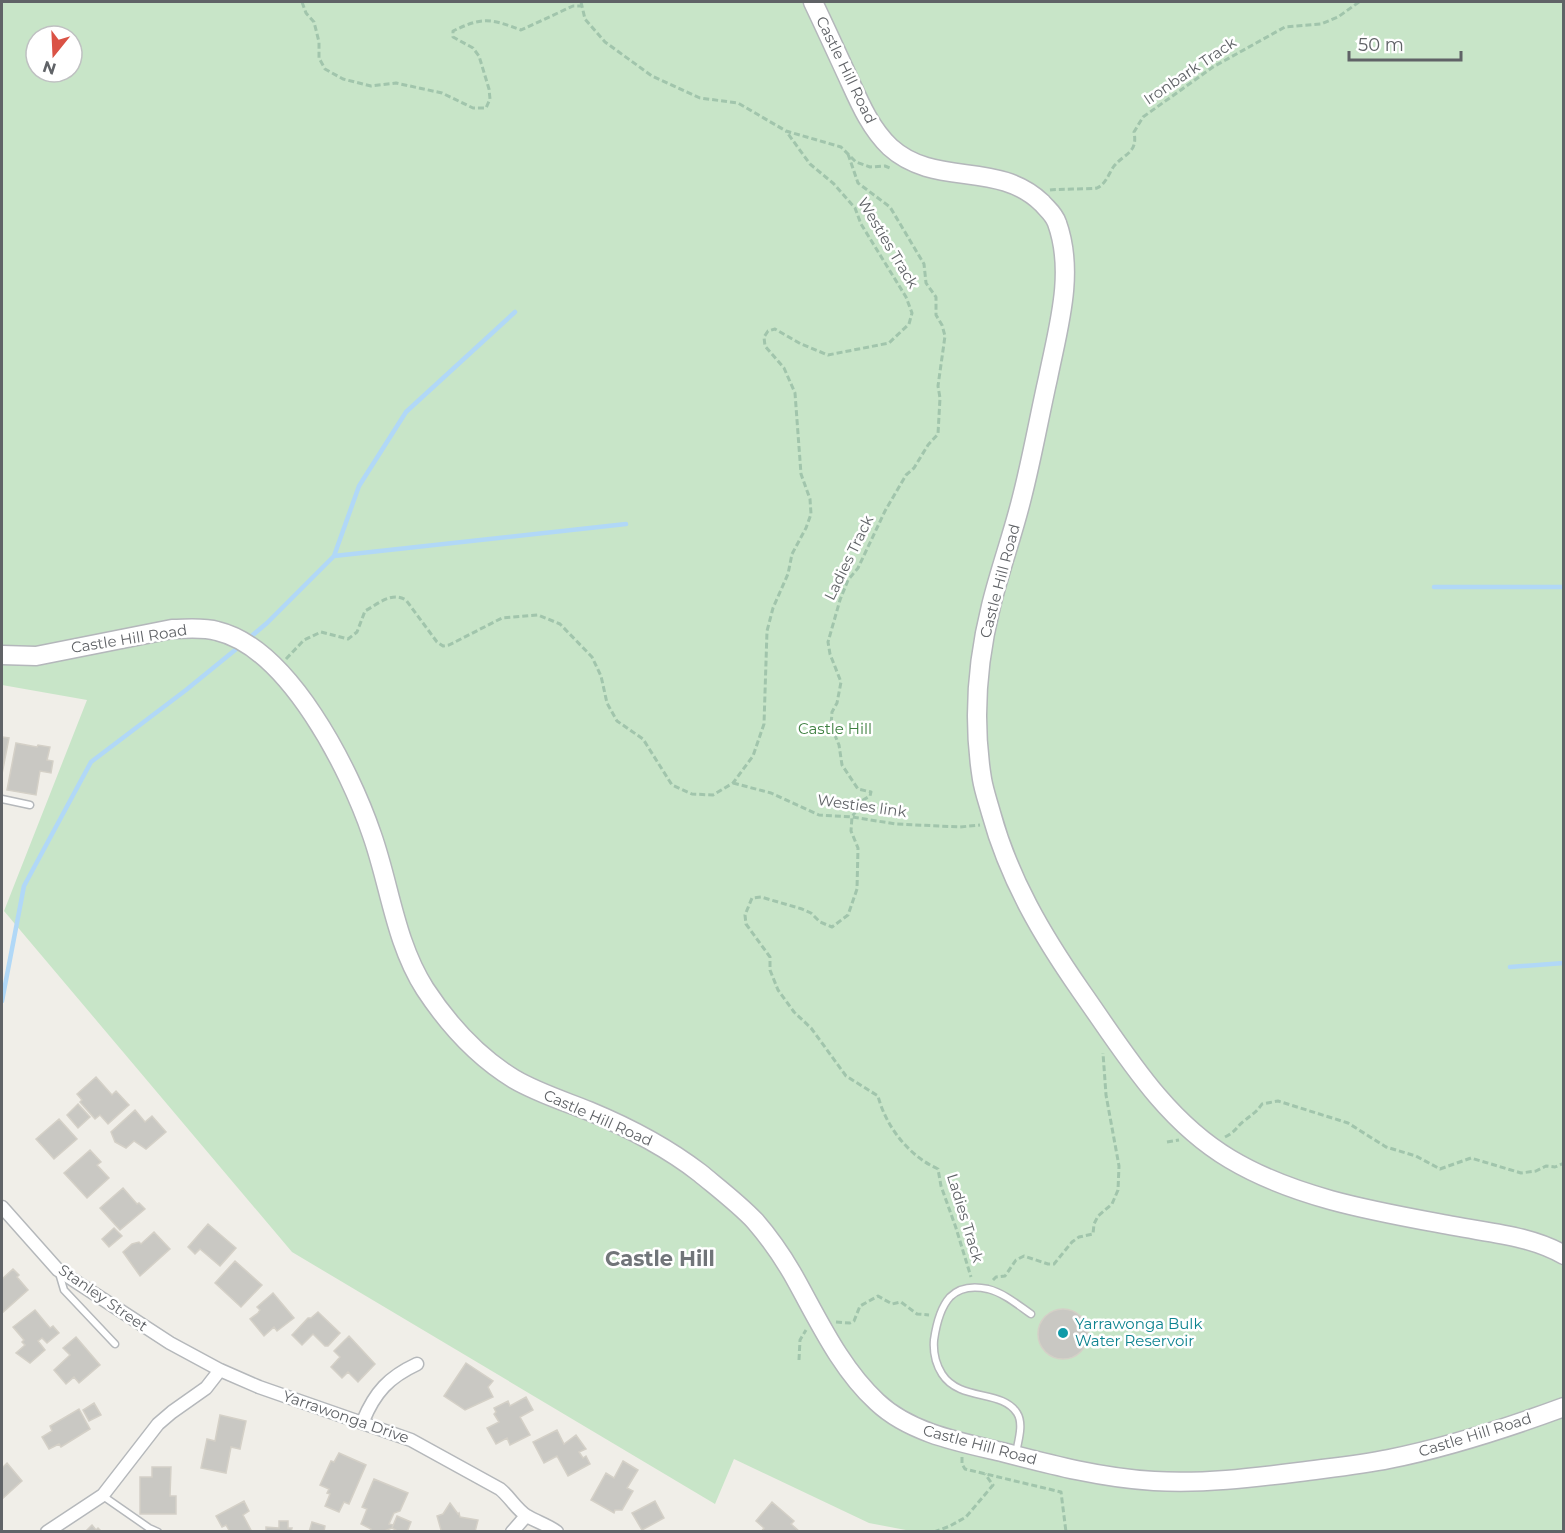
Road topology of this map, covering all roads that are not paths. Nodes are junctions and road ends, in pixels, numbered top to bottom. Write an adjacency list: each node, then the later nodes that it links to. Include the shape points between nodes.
1 (813, 2): 6 (main road, Castle Hill Road, via 874,130 893,149 914,163 939,171 994,178 1030,192 1055,217 1065,249 1058,329 1011,542 991,604 979,680 978,729 982,781 1004,858 1054,953 1144,1082 1199,1137 1228,1158 1264,1177 1307,1192 1535,1242)
2 (2, 655): 14 (main road, Castle Hill Road, via 36,656 172,629 217,631 252,646 299,693 355,793 373,836 397,927 412,966 456,1029 487,1060 514,1079 647,1137 676,1155 755,1221 790,1269 862,1386 880,1405 904,1422)
3 (2, 799): 4 (lane)
4 (30, 805)
5 (2, 1207): 7 (street, Stanley Street)
6 (1563, 1255)
7 (58, 1270): 9 (lane, via 64,1290); 11 (street, Stanley Street, via 170,1343)
8 (1031, 1314): 14 (lane, via 990,1289 959,1289 942,1310 933,1347 935,1362 954,1387 1012,1407 1020,1425)
9 (115, 1344)
10 (417, 1364): 13 (street, via 384,1385)
11 (220, 1370): 13 (street, Yarrawonga Drive); 15 (street, via 206,1388 158,1424)
12 (1563, 1407): 14 (main road, Castle Hill Road, via 1444,1447 1386,1460 1226,1480 1122,1478)
13 (363, 1422): 16 (street, Yarrawonga Drive, via 411,1440 500,1489)
14 (1016, 1456)
15 (103, 1495): 17 (lane); 18 (street)
16 (526, 1516): 20 (street); 21 (street, Yarrawonga Drive)
17 (148, 1530): 19 (lane)
18 (47, 1532)
19 (158, 1532)
20 (512, 1532)
21 (557, 1532)

